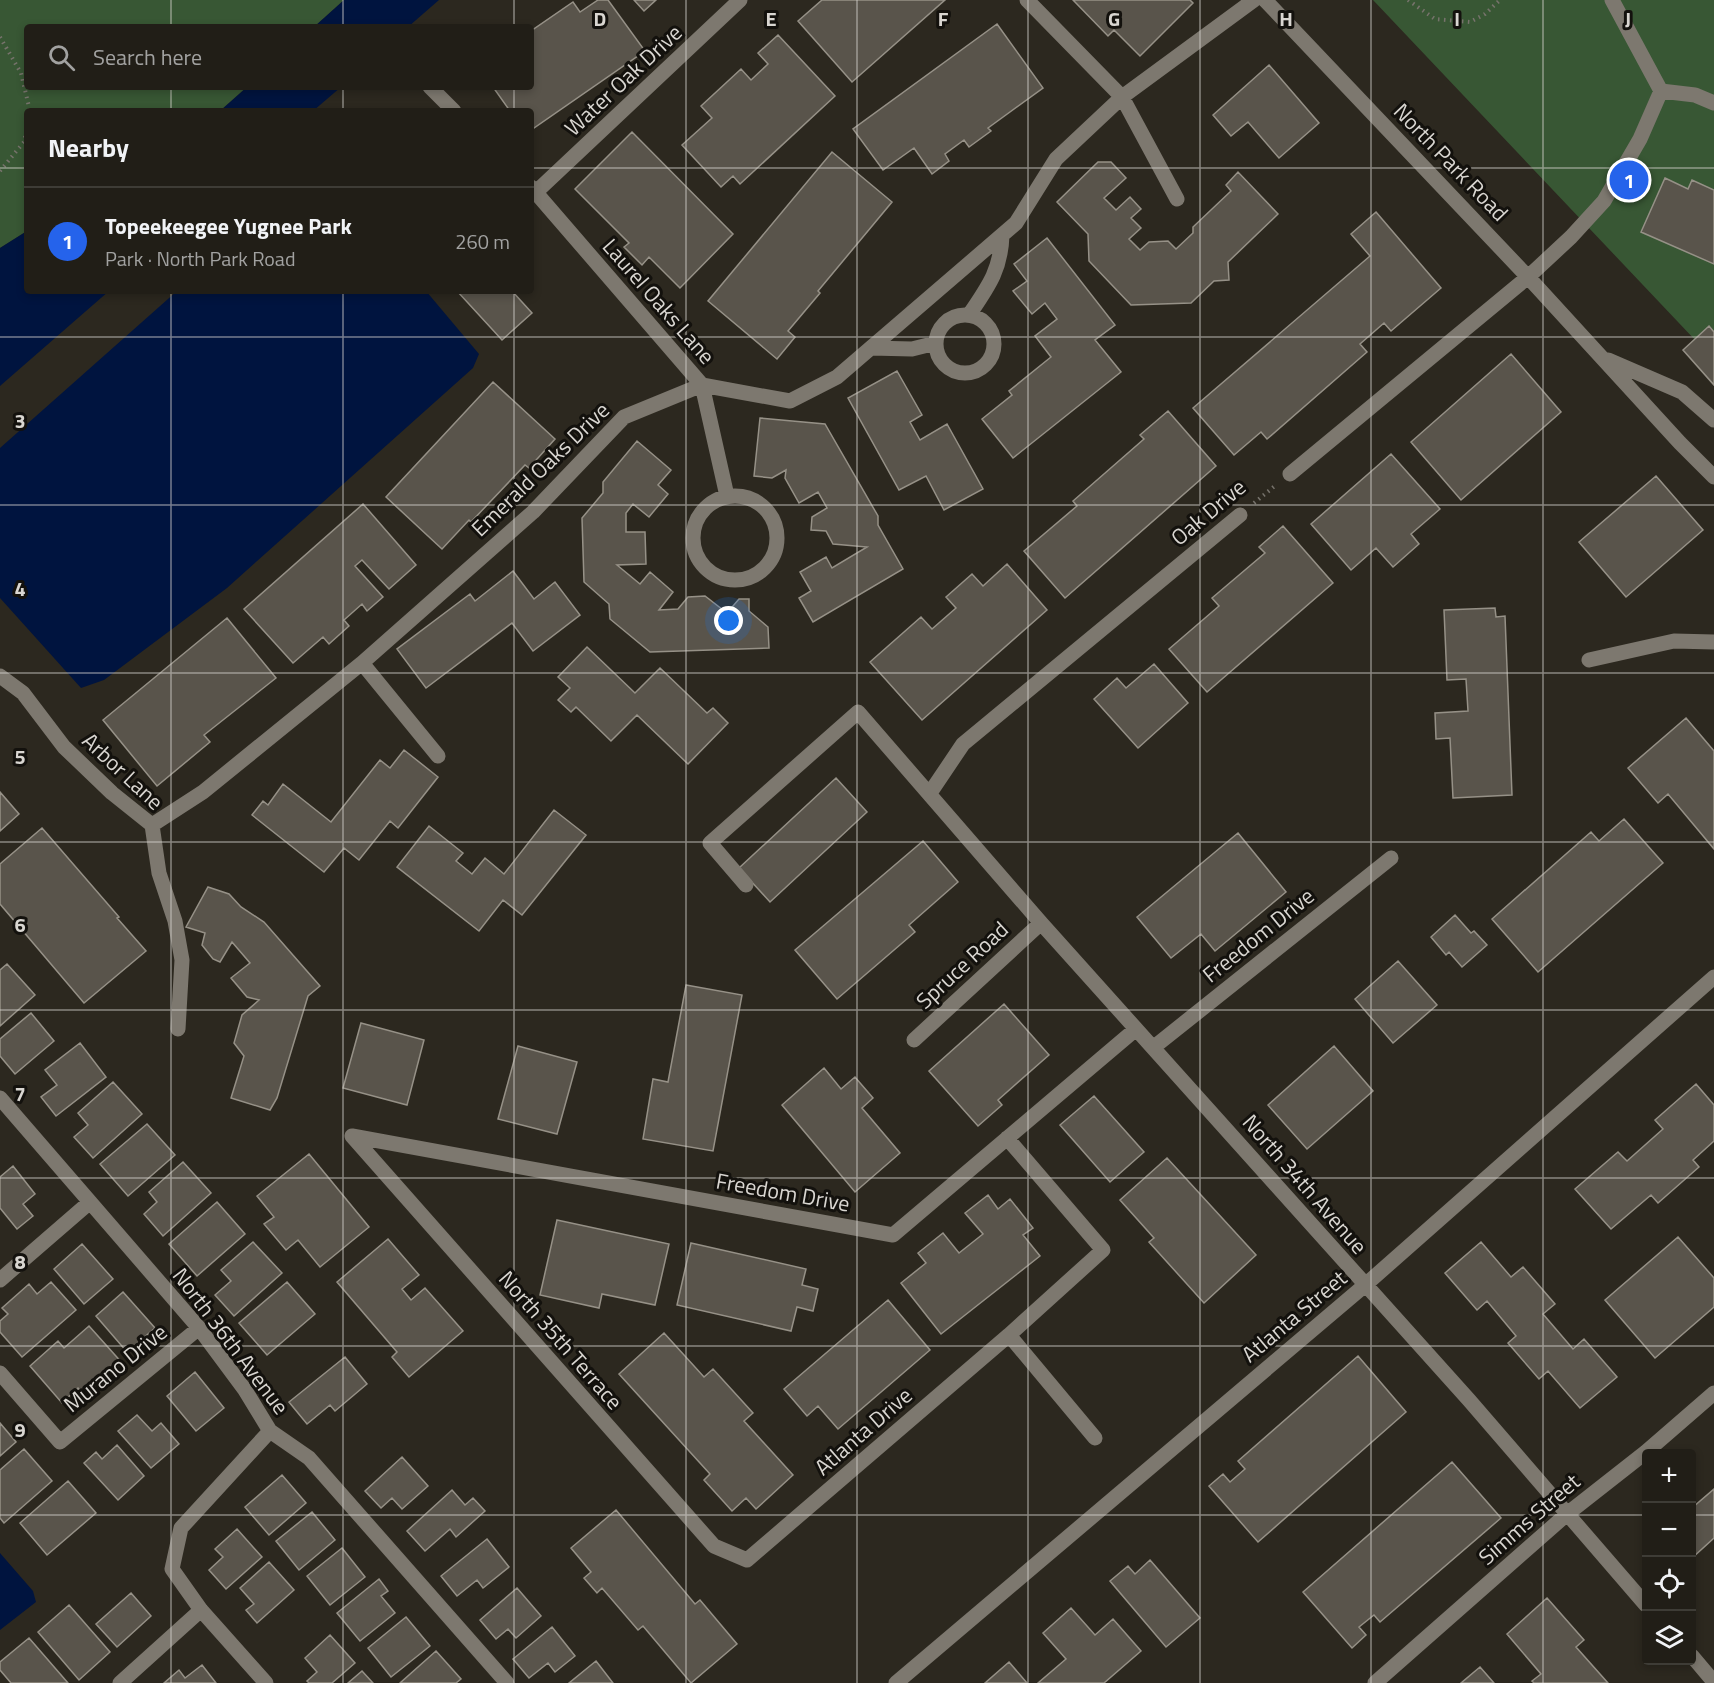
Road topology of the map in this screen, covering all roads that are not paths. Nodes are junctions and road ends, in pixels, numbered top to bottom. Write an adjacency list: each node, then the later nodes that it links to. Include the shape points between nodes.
1 (740, 0): 11 (street, Water Oak Drive)
2 (1027, 0): 8 (street)
3 (1254, 0): 8 (street)
4 (1265, 0): 14 (street, North Park Road)
5 (1612, 0): 7 (street)
6 (433, 90): 10 (street)
7 (1661, 91): 9 (street, via 1695,95); 14 (street, via 1640,139 1604,201)
8 (1122, 97): 12 (street); 13 (street, via 1056,159 1016,223)
9 (1714, 103)
10 (451, 108)
11 (534, 189): 19 (street, Laurel Oaks Lane)
12 (1177, 199)
13 (1002, 235): 15 (street, via 1001,254 990,284); 17 (street)
14 (1528, 277): 18 (street, North Park Road); 21 (street)
15 (969, 315): 16 (street, via 949,319 937,333); 16 (street, via 986,324 994,342 982,367 965,373 947,367 936,352)
16 (936, 343): 17 (street, via 912,349)
17 (871, 348): 19 (street, via 837,377 790,401)
18 (1602, 358): 20 (street, North Park Road, via 1683,392); 22 (street, North Park Road)
19 (702, 386): 23 (street, Laurel Oaks Lane); 27 (street, Emerald Oaks Drive, via 624,417 533,512)
20 (1714, 420)
21 (1290, 474)
22 (1714, 477)
23 (727, 496): 23 (street, via 700,513 693,529 692,546 710,573 726,580 742,580 758,574 770,562 777,530 771,514 759,502 744,496)
24 (1240, 515): 30 (street, Oak Drive, via 963,744)
25 (1714, 642): 26 (street, via 1674,641)
26 (1589, 660)
27 (362, 663): 29 (street); 31 (street, Emerald Oaks Drive, via 203,792)
28 (0, 676): 31 (street, Arbor Lane, via 23,693 64,747)
29 (438, 756)
30 (930, 793): 33 (street, North 34th Avenue, via 858,712 710,843); 34 (street, North 34th Avenue)
31 (152, 825): 36 (street, Arbor Lane, via 159,873 175,921 182,960)
32 (1391, 858): 39 (street, Freedom Drive)
33 (746, 885)
34 (1041, 923): 37 (street, North 34th Avenue); 38 (street, Spruce Road)
35 (1714, 977): 45 (street, Atlanta Street)
36 (178, 1029)
37 (1136, 1029): 39 (street, North 34th Avenue); 42 (street, Freedom Drive)
38 (914, 1040)
39 (1154, 1047): 45 (street, North 34th Avenue)
40 (0, 1098): 43 (street, North 36th Avenue)
41 (352, 1136): 42 (street, Freedom Drive, via 893,1235); 53 (street, North 35th Terrace, via 714,1546)
42 (1007, 1138): 47 (street, Atlanta Drive, via 1103,1250)
43 (90, 1202): 44 (street); 46 (street, North 36th Avenue)
44 (0, 1280)
45 (1365, 1286): 52 (street, North 34th Avenue); 61 (street, Atlanta Street)
46 (199, 1329): 48 (street, Murano Drive, via 60,1442); 50 (street, North 36th Avenue)
47 (1009, 1335): 51 (street); 53 (street, Atlanta Drive)
48 (0, 1373)
49 (1714, 1393): 52 (street, Simms Street)
50 (270, 1431): 55 (street, via 181,1528 172,1569); 60 (street, North 36th Avenue, via 309,1458)
51 (1095, 1438)
52 (1567, 1514): 54 (street, North 34th Avenue); 62 (street, Simms Street)
53 (747, 1560)
54 (1642, 1599)
55 (201, 1610): 58 (street); 59 (street)
56 (1696, 1661): 57 (street)
57 (1714, 1682)
58 (120, 1683)
59 (266, 1683)
60 (507, 1683)
61 (896, 1683)
62 (1376, 1683)

